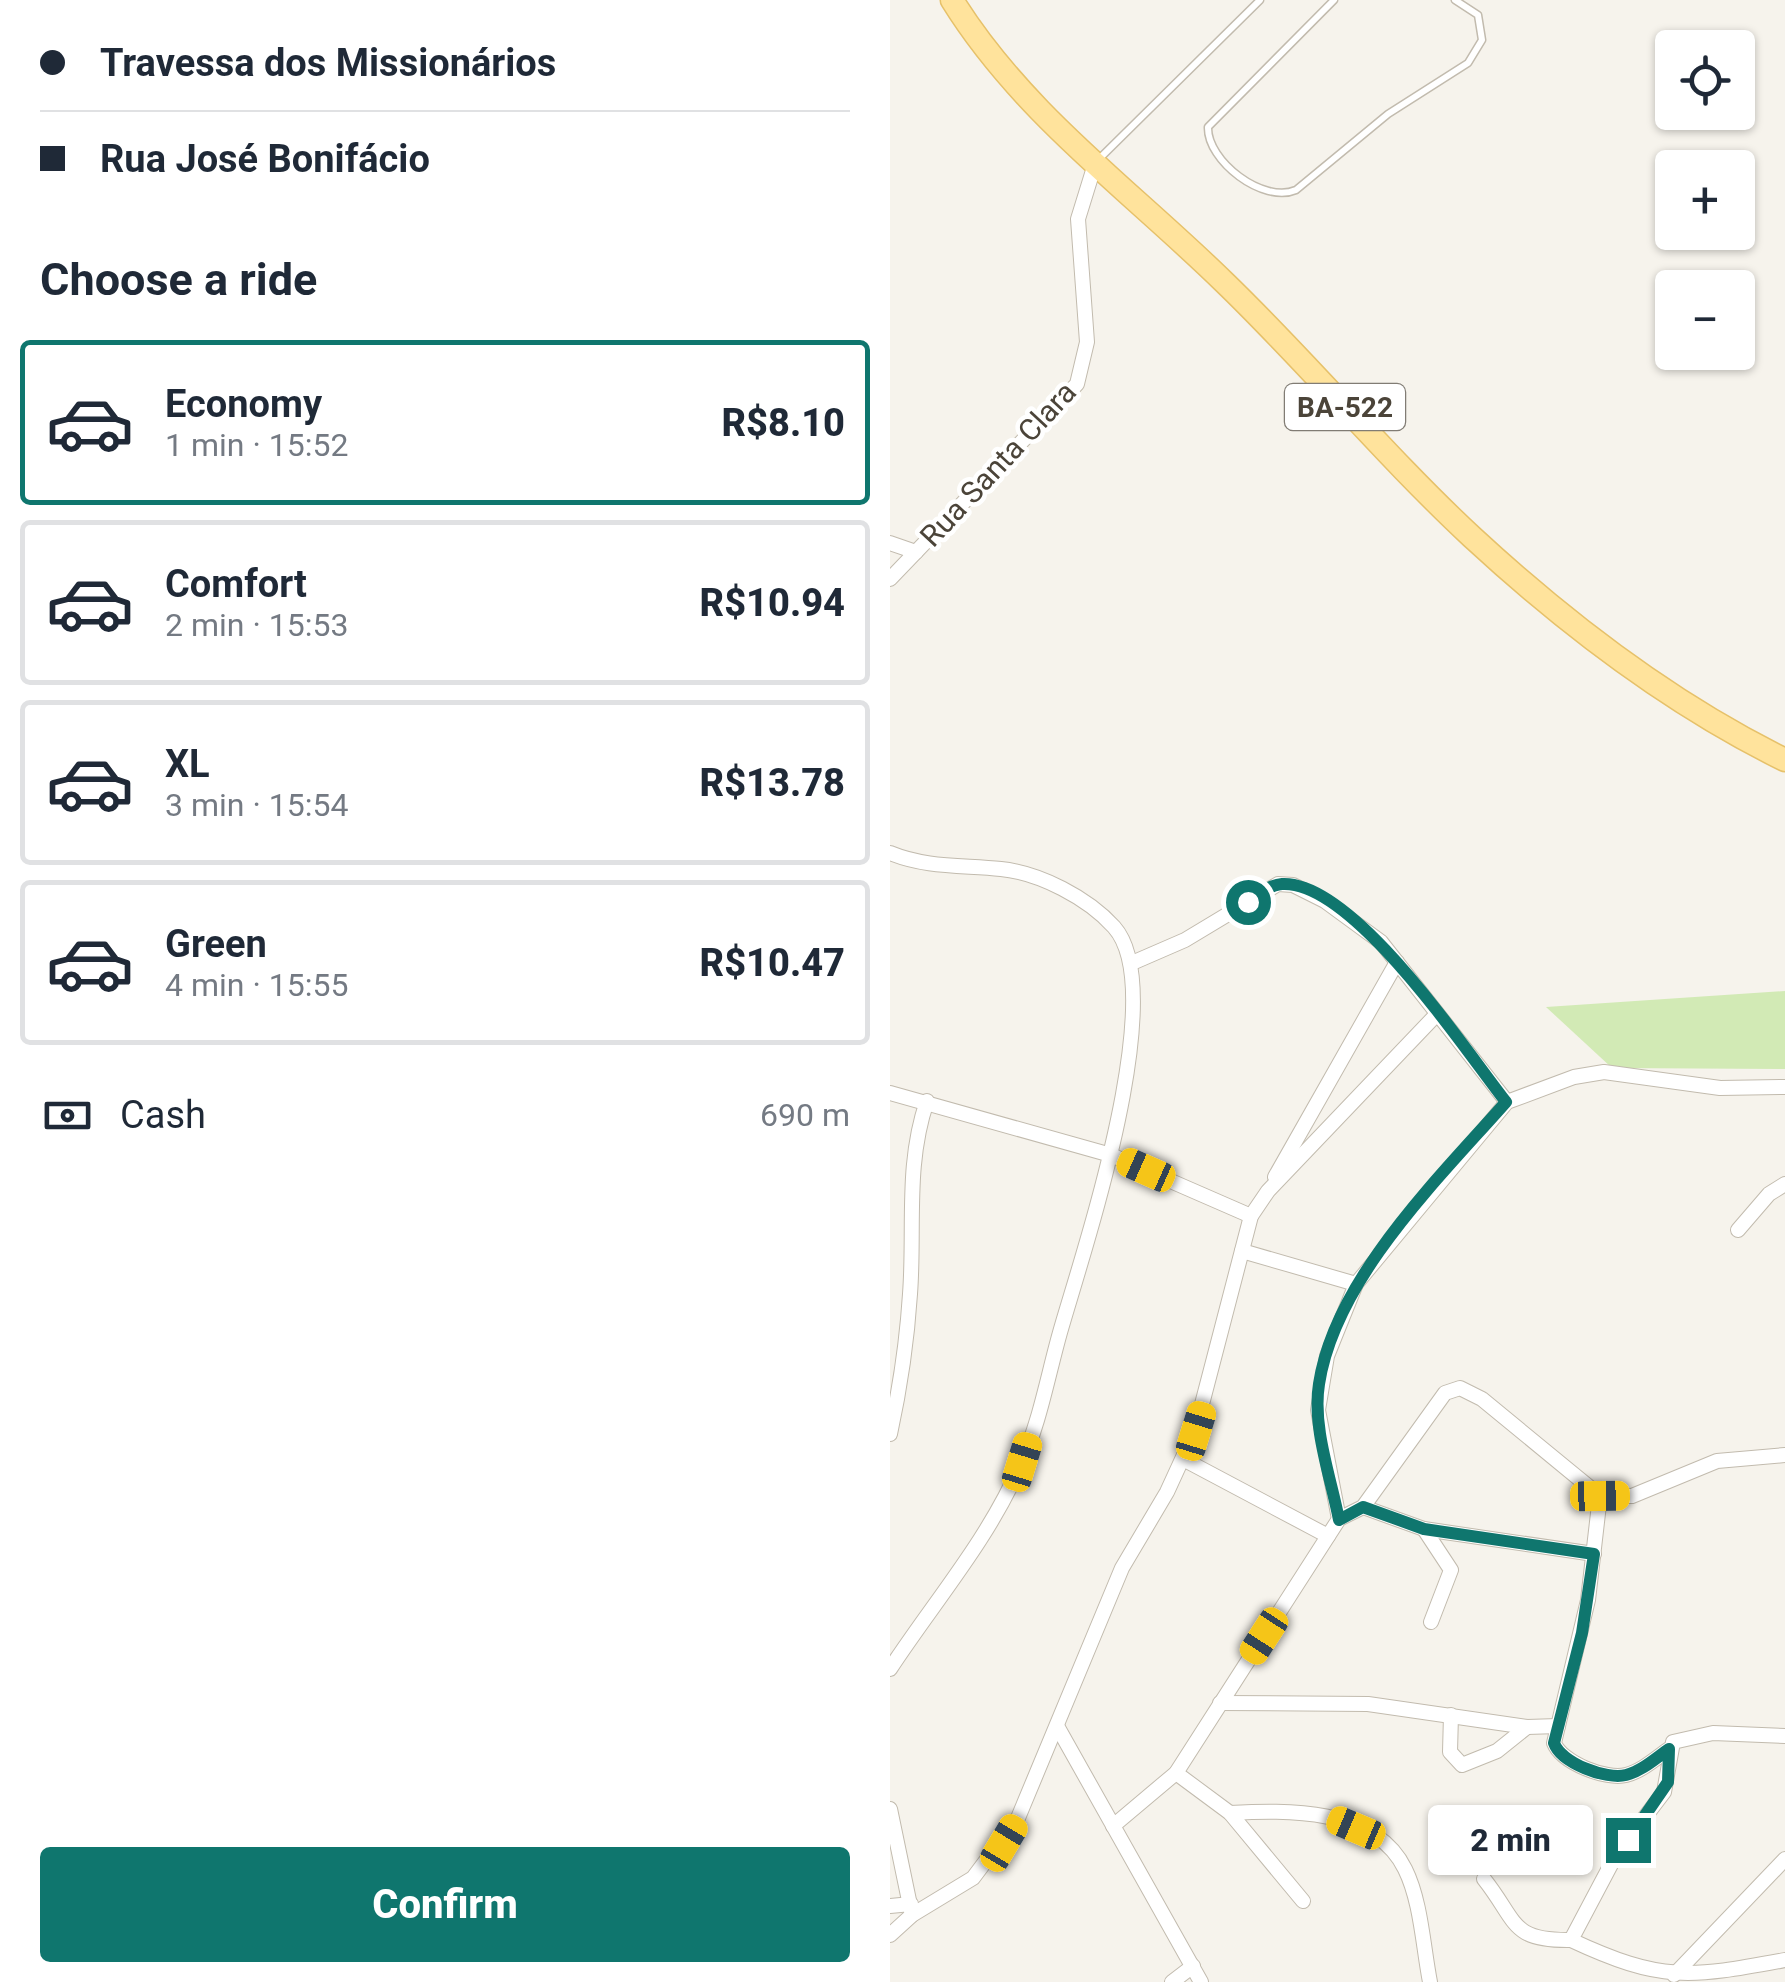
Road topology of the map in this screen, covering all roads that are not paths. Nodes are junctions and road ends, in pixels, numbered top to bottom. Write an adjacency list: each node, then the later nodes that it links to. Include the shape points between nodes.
1 (952, 0): 5 (main road, BA-522, via 1007,79)
2 (1260, 0): 5 (lane)
3 (1334, 0): 4 (lane, via 1208,127 1214,148 1263,192 1296,190 1388,114 1468,63 1482,40 1478,15)
4 (1455, 0)
5 (1095, 164): 7 (street, Rua Santa Clara, via 1078,219 1087,342 1077,384); 9 (main road, BA-522, via 1237,294 1507,568 1639,670)
6 (890, 543): 7 (street)
7 (916, 552): 8 (street, Rua Santa Clara)
8 (890, 580)
9 (1785, 760)
10 (890, 853): 12 (street, via 932,865 1006,869 1065,891 1112,924)
11 (1397, 962): 12 (street, via 1367,928 1309,892 1278,884); 13 (street); 20 (street)
12 (1132, 963): 18 (street, via 1130,1049)
13 (1437, 1014): 17 (street); 20 (street)
14 (1785, 1087): 17 (street, via 1720,1088 1604,1072)
15 (890, 1093): 16 (street)
16 (926, 1101): 18 (street); 25 (street, via 911,1174 910,1295)
17 (1506, 1102): 24 (street)
18 (1111, 1155): 21 (street); 35 (street, via 1022,1462 983,1535)
19 (1785, 1184): 22 (street)
20 (1268, 1191): 21 (street)
21 (1251, 1216): 23 (street)
22 (1738, 1230)
23 (1242, 1252): 24 (street); 27 (street, via 1219,1353)
24 (1356, 1284): 30 (street, via 1319,1384)
25 (890, 1434)
26 (1785, 1454): 28 (street, via 1716,1461 1632,1496)
27 (1183, 1459): 32 (street); 38 (street, via 1122,1568)
28 (1600, 1496): 29 (street, via 1466,1390 1453,1390 1438,1400); 33 (street)
29 (1363, 1507): 30 (street); 31 (street)
30 (1339, 1520): 32 (street)
31 (1424, 1529): 33 (street); 34 (street, via 1451,1570)
32 (1328, 1536): 36 (street)
33 (1594, 1554): 40 (street)
34 (1431, 1622)
35 (890, 1670)
36 (1220, 1702): 37 (street, via 1368,1704); 43 (street)
37 (1451, 1715): 39 (street); 39 (street, via 1450,1752 1462,1764 1498,1750)
38 (1057, 1726): 46 (street); 51 (street, via 1004,1843 973,1878)
39 (1526, 1726): 40 (street)
40 (1558, 1726): 42 (street, via 1557,1752 1606,1774 1626,1775)
41 (1785, 1736): 42 (street, via 1694,1735)
42 (1669, 1749): 53 (street, via 1664,1792 1616,1856)
43 (1176, 1773): 45 (street); 46 (street)
44 (890, 1809): 51 (street)
45 (1230, 1813): 49 (street); 59 (street, via 1312,1811 1356,1828 1394,1854 1411,1886)
46 (1113, 1826): 55 (street)
47 (1785, 1859): 56 (street)
48 (1484, 1879): 53 (street, via 1525,1934)
49 (1302, 1901)
50 (890, 1906): 51 (street)
51 (912, 1909): 52 (street)
52 (890, 1935)
53 (1571, 1940): 56 (street, via 1629,1967)
54 (1785, 1960): 56 (street)
55 (1194, 1966): 57 (street); 58 (street)
56 (1674, 1975)
57 (1172, 1982)
58 (1201, 1982)
59 (1430, 1982)

